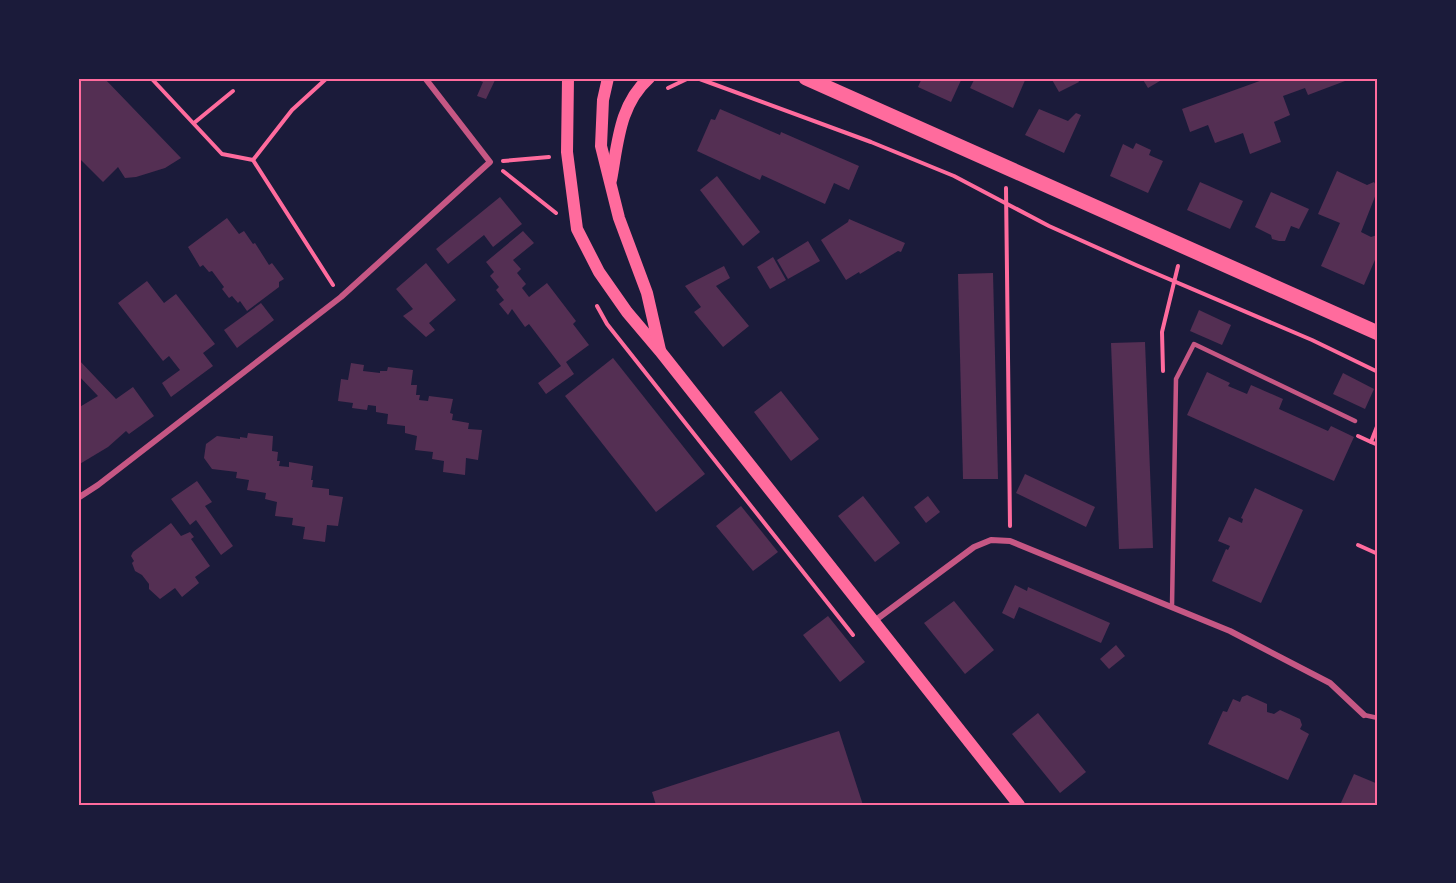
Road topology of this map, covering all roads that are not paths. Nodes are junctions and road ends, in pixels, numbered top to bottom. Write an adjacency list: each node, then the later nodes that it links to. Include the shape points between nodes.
1 (425, 78): 10 (street, via 490,162 341,297)
2 (568, 78): 8 (main road, via 567,152 577,229 599,272)
3 (608, 78): 6 (main road, via 601,146)
4 (649, 78): 6 (main road, via 625,110)
5 (806, 78): 7 (main road)
6 (610, 184): 8 (main road, via 647,293)
7 (1378, 333)
8 (660, 351): 12 (main road)
9 (1355, 421): 11 (lane, via 1194,344 1176,379)
10 (78, 498)
11 (1172, 606): 12 (street, via 1010,541 991,540 974,547); 13 (street, via 1330,682)
12 (873, 622): 15 (main road)
13 (1364, 715): 14 (lane)
14 (1378, 718)
15 (1019, 805)

